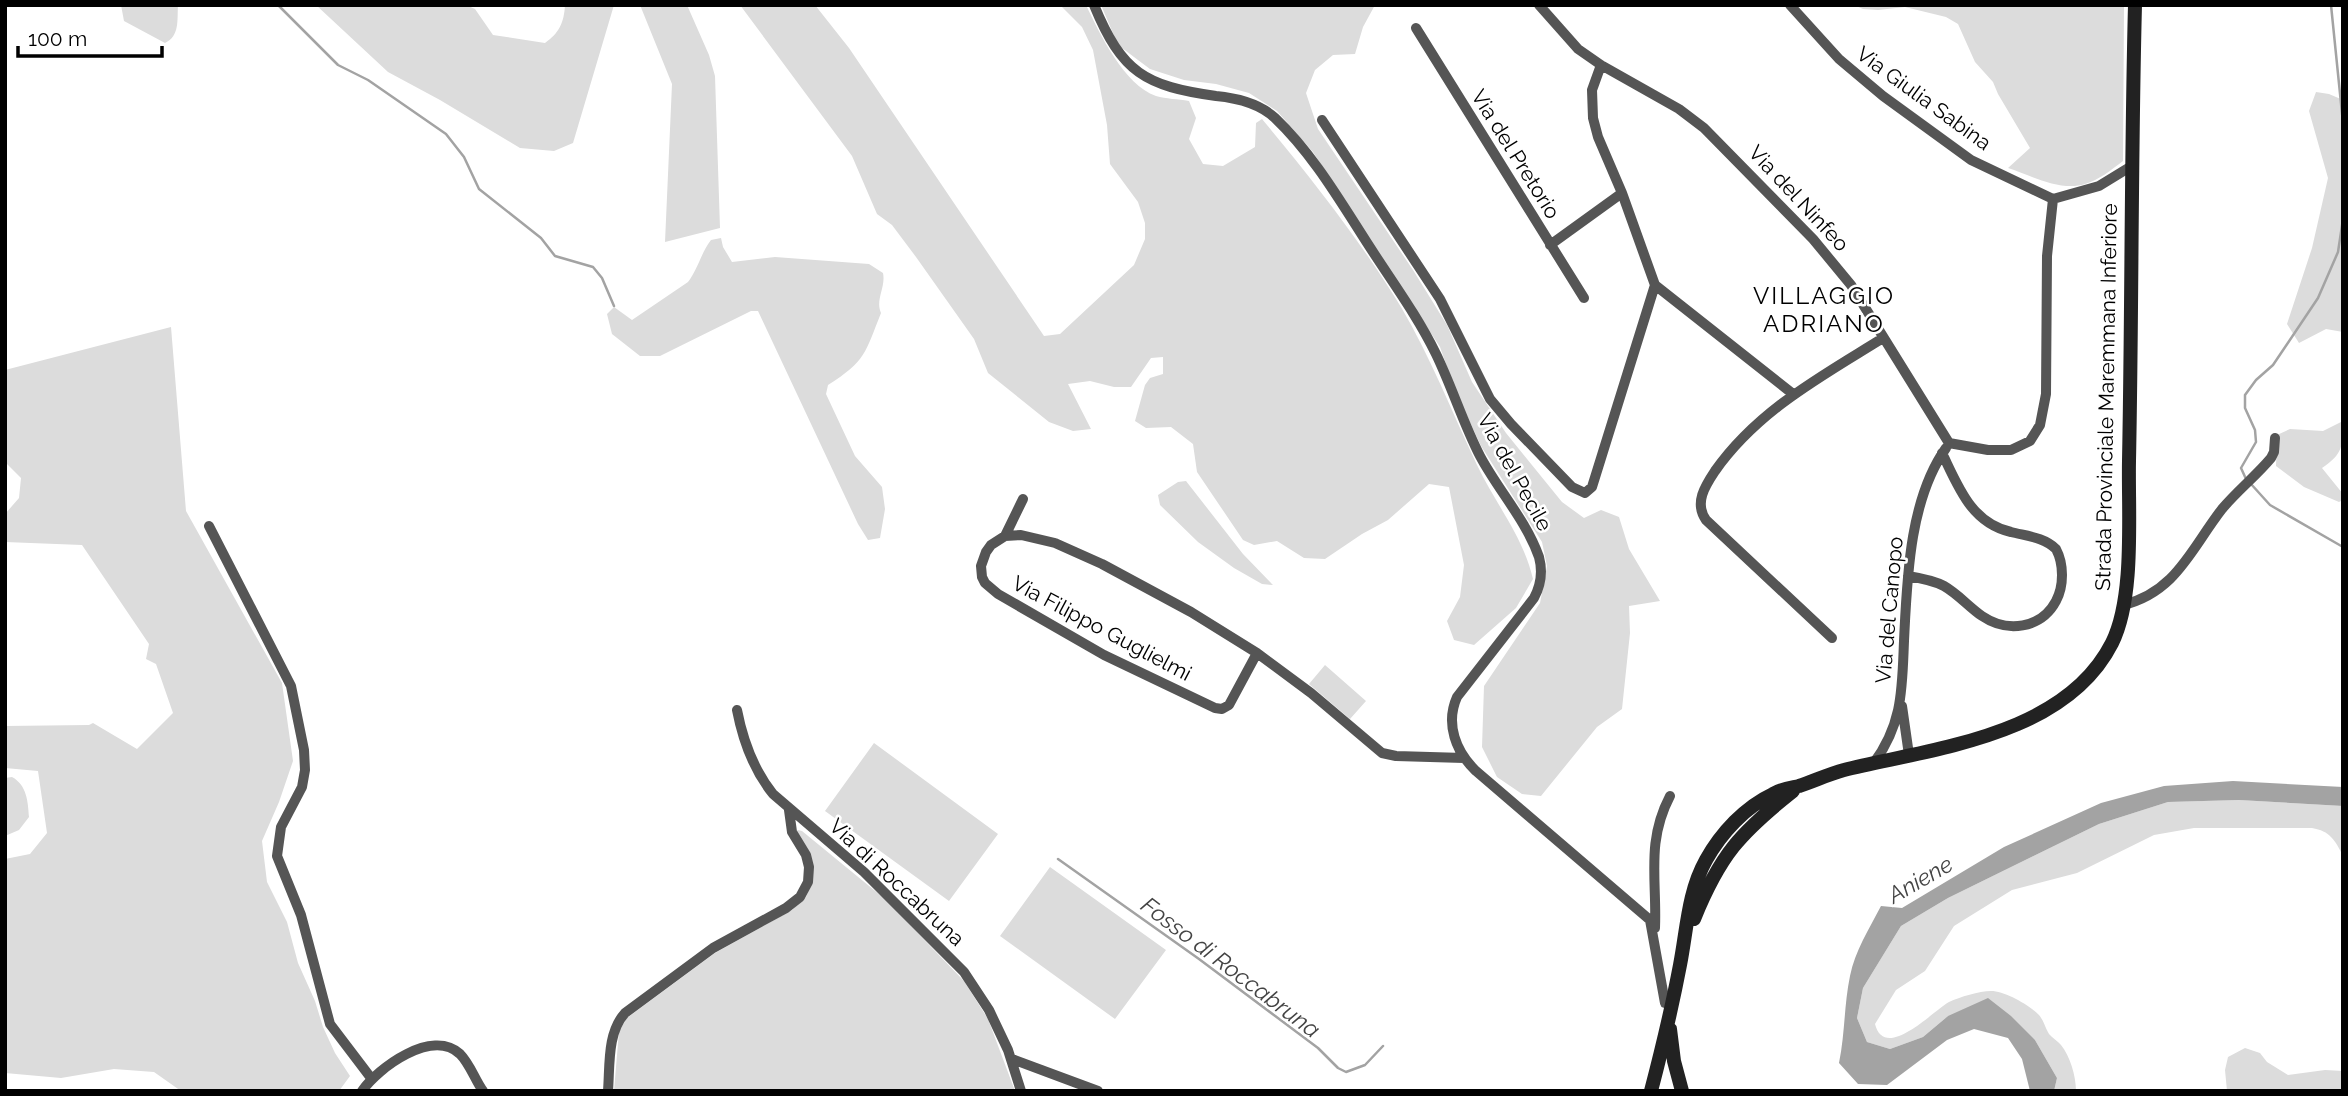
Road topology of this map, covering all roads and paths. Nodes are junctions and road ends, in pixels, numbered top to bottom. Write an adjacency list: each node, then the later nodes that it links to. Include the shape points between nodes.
1 (1094, 5): 28 (street, Via del Pecile, via 1117,51 1142,76 1172,89 1259,106 1303,149 1423,330 1481,458 1530,538 1541,569 1536,594 1455,703 1453,732)
2 (1539, 5): 6 (street, Via del Ninfeo, via 1567,38)
3 (1790, 5): 10 (street, Via Giulia Sabina, via 1846,66 1913,118 1975,162)
4 (2135, 5): 8 (main road, Strada Provinciale Maremmana Inferiore)
5 (1416, 28): 11 (street, Via del Pretorio)
6 (1601, 65): 9 (street, via 1592,90 1593,118); 14 (street, Via del Ninfeo, via 1684,112 1719,141 1837,266)
7 (1322, 120): 12 (street, Via del Pecile, via 1440,299 1490,399 1579,492 1589,491 1593,484)
8 (2130, 167): 10 (street, via 2099,186); 22 (main road, Strada Provinciale Maremmana Inferiore, via 2130,413)
9 (1622, 193): 11 (street); 12 (street)
10 (2053, 199): 17 (street, via 2047,256 2046,394 2040,425 2030,441 2011,450)
11 (1550, 245): 13 (street, Via del Pretorio)
12 (1655, 285): 15 (street)
13 (1584, 298)
14 (1883, 338): 15 (street); 17 (street, Via del Ninfeo)
15 (1793, 394): 23 (street, via 1727,455 1707,483 1700,508 1706,520)
16 (2275, 438): 22 (street, via 2273,455 2222,509 2165,584 2147,598)
17 (1946, 448): 21 (street, Via del Canopo, via 1925,492); 21 (street, Via del Ninfeo, via 1965,498 1978,516 1996,528 2038,538 2054,547 2060,557 2060,591 2041,618 2029,625 2012,626 1984,617 1940,584)
18 (1023, 499): 20 (street)
19 (209, 527): 36 (street, via 293,691 305,775 281,827 278,861 301,915 330,1024)
20 (1005, 536): 24 (street, via 1045,540 1094,560); 24 (street, Via Filippo Guglielmi, via 991,545 984,557 982,576 991,589 1104,655 1200,702 1227,707)
21 (1908, 576): 25 (street, Via del Canopo)
22 (2123, 605): 27 (main road, Strada Provinciale Maremmana Inferiore, via 2118,630 2103,658 2087,679 2059,702 2003,730)
23 (1832, 638)
24 (1257, 653): 28 (street, via 1382,753)
25 (1901, 703): 27 (street); 29 (street, via 1890,738)
26 (737, 710): 31 (street, Via di Roccabruna, via 755,768)
27 (1909, 755): 29 (main road, Strada Provinciale Maremmana Inferiore)
28 (1464, 758): 32 (street, Via del Pecile, via 1637,907 1650,920)
29 (1873, 764): 33 (main road, Strada Provinciale Maremmana Inferiore, via 1773,793 1729,827 1706,860 1690,901)
30 (1670, 796): 32 (street, via 1654,842)
31 (789, 810): 35 (street, Via di Roccabruna, via 864,872 956,962 980,993); 39 (street, via 792,832 808,861 808,882 802,895 713,948 625,1013 613,1033)
32 (1654, 938): 33 (street, Via del Pecile, via 1661,989 1665,1003)
33 (1672, 1005): 34 (main road, Strada Provinciale Maremmana Inferiore)
34 (1669, 1021): 42 (main road, Strada Provinciale Maremmana Inferiore); 43 (main road, Strada Provinciale Maremmana Inferiore)
35 (1012, 1059): 40 (street, Via di Roccabruna); 41 (street)
36 (371, 1078): 37 (street); 38 (street, via 407,1054 444,1047 462,1056)
37 (362, 1091)
38 (483, 1091)
39 (608, 1091)
40 (1021, 1091)
41 (1098, 1091)
42 (1651, 1091)
43 (1682, 1091)

